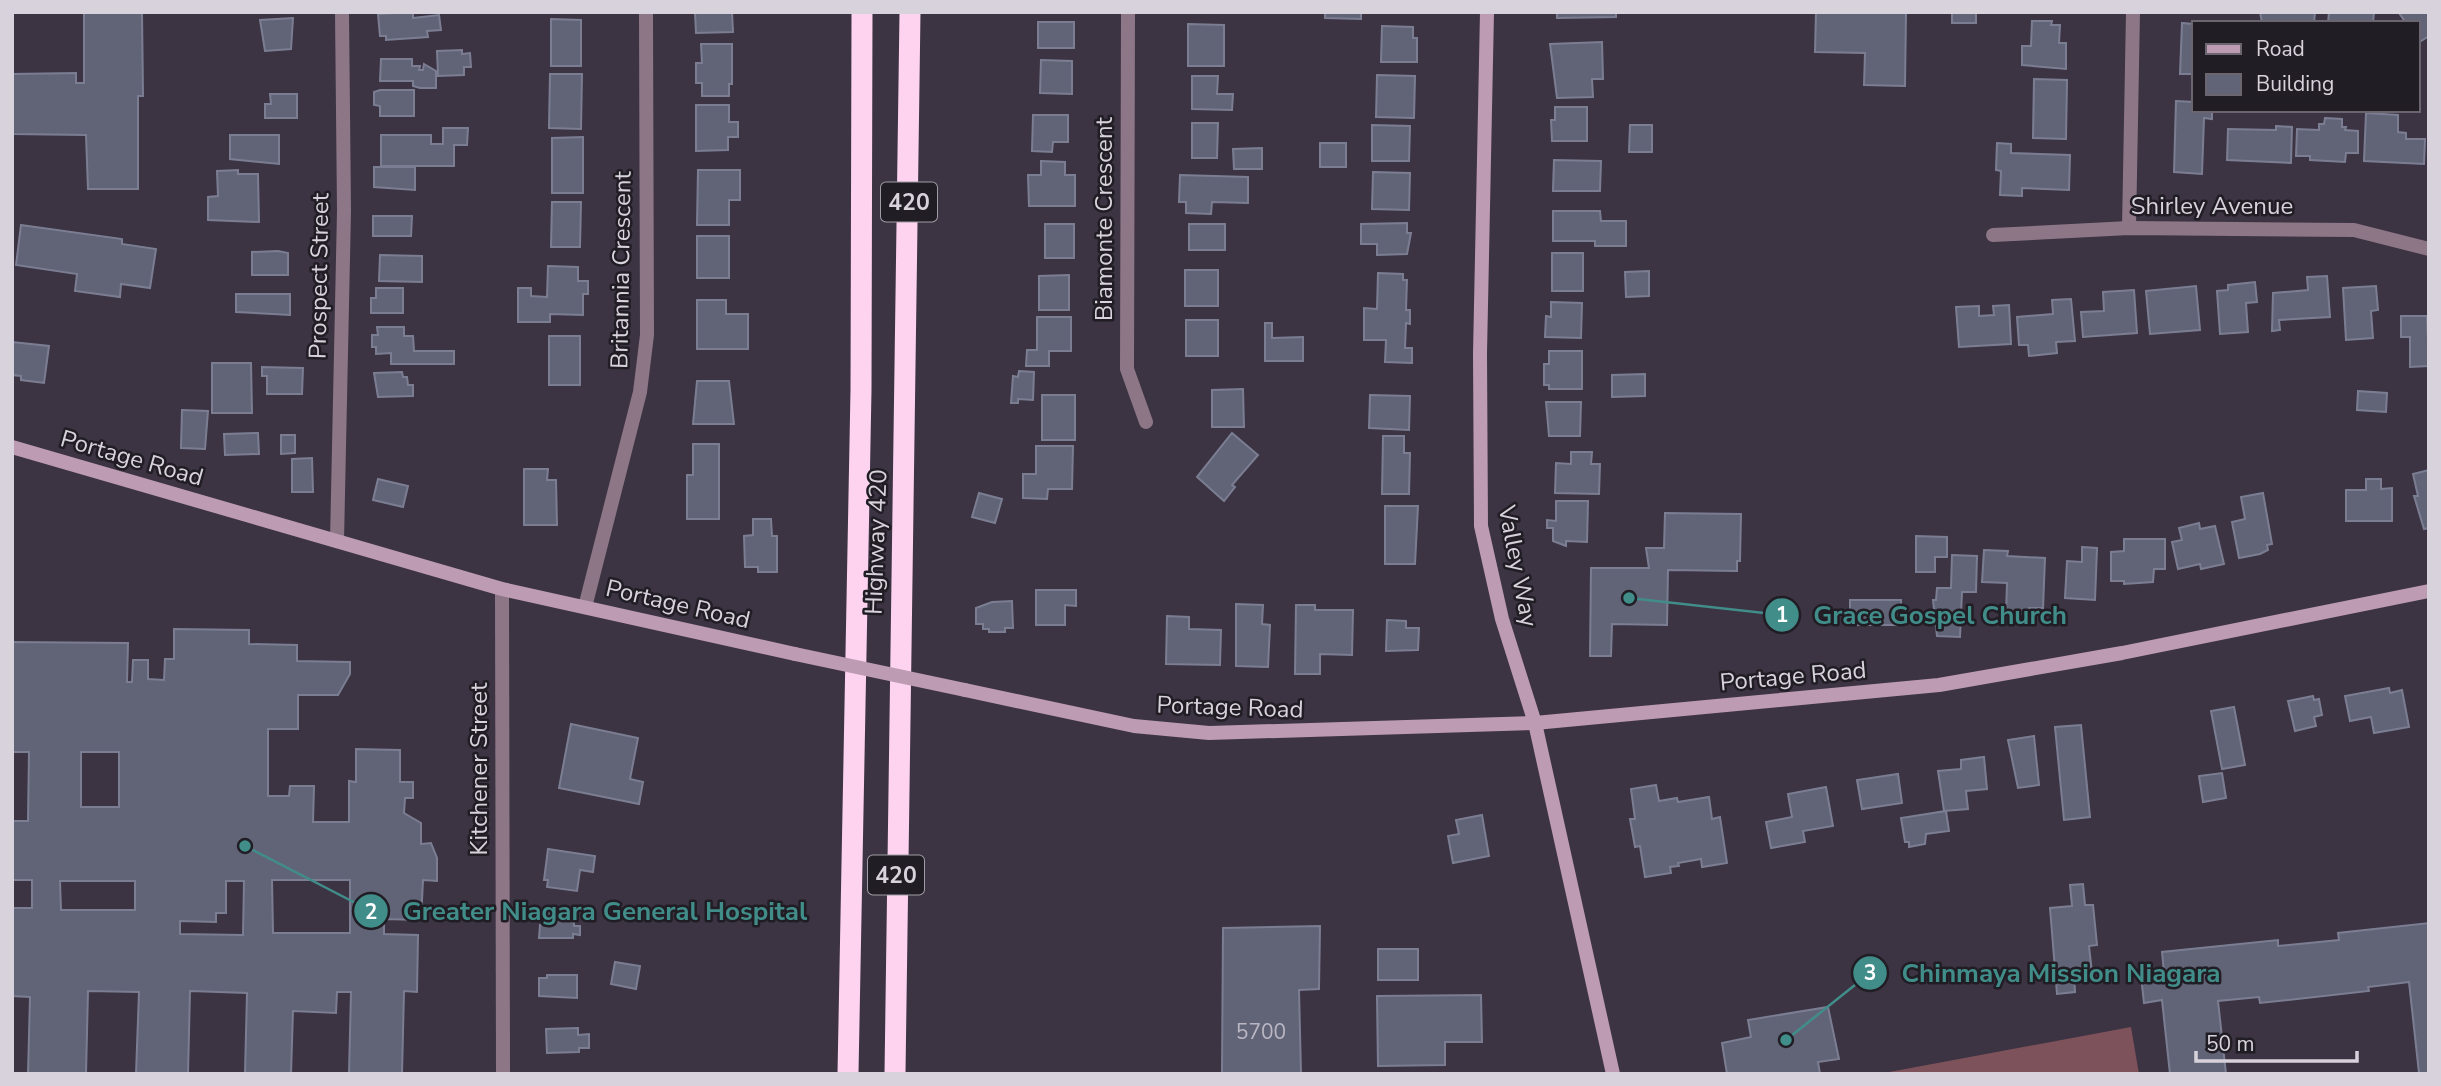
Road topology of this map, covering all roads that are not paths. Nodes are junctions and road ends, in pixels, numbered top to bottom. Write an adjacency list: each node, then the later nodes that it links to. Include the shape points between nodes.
1 (342, 12): 13 (street, Prospect Street, via 344,211)
2 (646, 12): 16 (street, Britannia Crescent, via 647,335 639,392)
3 (862, 12): 19 (highway, Highway 420 / 420, via 861,390)
4 (910, 12): 20 (highway, Highway 420 / 420)
5 (1128, 12): 11 (street, Biamonte Crescent, via 1127,369)
6 (1487, 12): 17 (street, Valley Way, via 1481,526 1502,619)
7 (2133, 12): 8 (street)
8 (2129, 228): 9 (street, Shirley Avenue); 10 (street, Shirley Avenue, via 2354,230)
9 (1993, 235)
10 (2429, 249)
11 (1146, 422)
12 (12, 447): 13 (street, Portage Road)
13 (337, 541): 14 (street, Portage Road)
14 (502, 589): 16 (street, Portage Road); 18 (street, Kitchener Street)
15 (2429, 592): 17 (street, Portage Road, via 1939,685)
16 (585, 607): 17 (street, Portage Road, bridge, via 1134,726 1209,733)
17 (1535, 723): 21 (street, Valley Way)
18 (503, 1074)
19 (848, 1074)
20 (895, 1074)
21 (1612, 1074)

